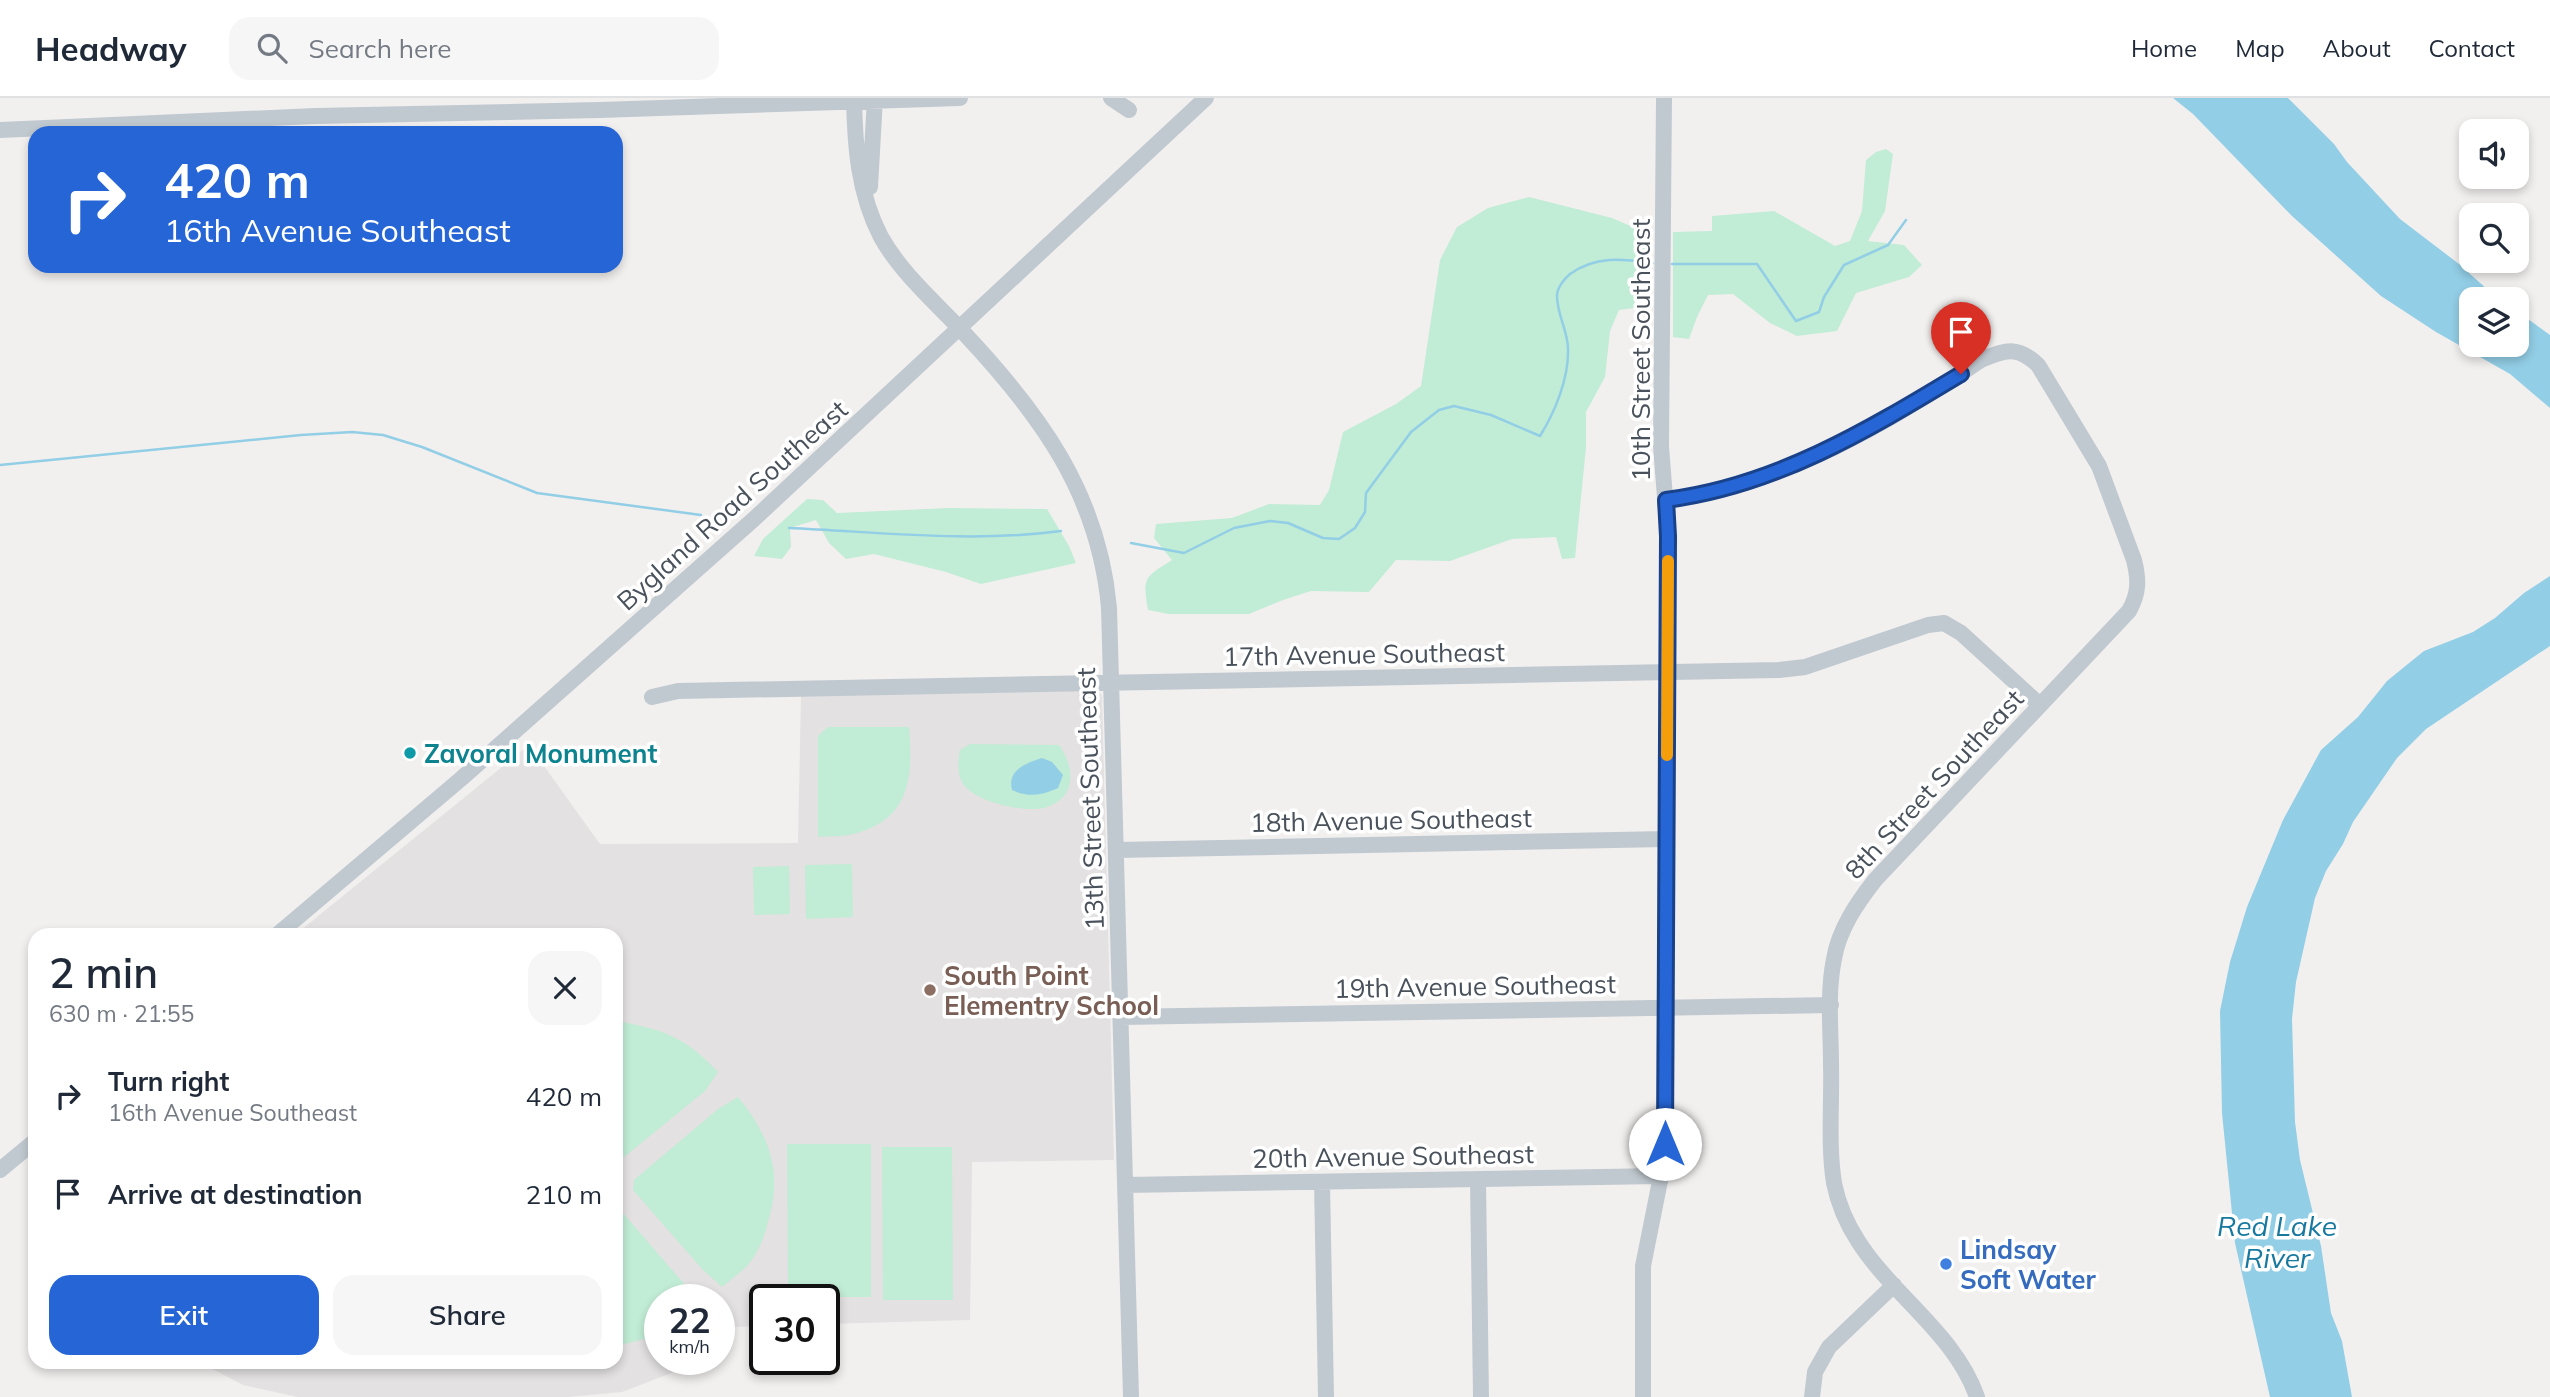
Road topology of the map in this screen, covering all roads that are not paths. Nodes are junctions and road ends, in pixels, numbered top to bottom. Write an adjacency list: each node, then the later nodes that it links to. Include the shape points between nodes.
1 (960, 98): 6 (street)
2 (1111, 98): 8 (street)
3 (1206, 98): 13 (street, Bygland Road Southeast)
4 (1664, 98): 14 (street, 10th Street Southeast, via 1661,446)
5 (855, 99): 6 (street); 7 (street); 12 (street, via 861,182)
6 (875, 99): 12 (street, via 869,178)
7 (505, 105): 9 (street)
8 (1129, 110)
9 (90, 126)
10 (28, 129): 11 (street)
11 (0, 130)
12 (872, 217): 13 (street, 13th Street Southeast, via 892,254)
13 (959, 328): 16 (street, 13th Street Southeast, via 1031,410 1082,497 1107,583); 21 (street, Bygland Road Southeast, via 582,673)
14 (1666, 500): 15 (street, 10th Street Southeast); 18 (street, 8th Street Southeast, via 1742,484 1796,465 1856,435 1981,360 2016,351 2027,355 2038,365 2091,450 2138,576 2129,611)
15 (1667, 672): 16 (street, 17th Avenue Southeast); 18 (street, 17th Avenue Southeast, via 1805,667 1944,623); 19 (street, 10th Street Southeast)
16 (1111, 684): 17 (street, 17th Avenue Southeast, via 678,691); 20 (street, 13th Street Southeast)
17 (652, 697)
18 (2040, 705): 22 (street, 8th Street Southeast, via 1858,901 1838,944)
19 (1666, 839): 20 (street, 18th Avenue Southeast); 23 (street, 10th Street Southeast)
20 (1116, 850): 24 (street, 13th Street Southeast)
21 (285, 928)
22 (1831, 1005): 23 (street, 19th Avenue Southeast); 31 (street, 8th Street Southeast, via 1835,1184 1859,1244)
23 (1666, 1007): 24 (street, 19th Avenue Southeast); 27 (street, 10th Street Southeast)
24 (1121, 1017): 30 (street, 13th Street Southeast)
25 (28, 1147): 26 (street)
26 (0, 1170)
27 (1661, 1176): 28 (street, 20th Avenue Southeast); 35 (street, 10th Street Southeast, via 1643,1266)
28 (1478, 1180): 29 (street, 20th Avenue Southeast); 34 (street)
29 (1322, 1182): 30 (street, 20th Avenue Southeast); 33 (street)
30 (1125, 1185): 32 (street, 13th Street Southeast)
31 (1894, 1285): 36 (street, via 1829,1347 1815,1372); 37 (street, 8th Street Southeast, via 1953,1352)
32 (1131, 1397)
33 (1326, 1397)
34 (1481, 1397)
35 (1643, 1397)
36 (1812, 1397)
37 (1977, 1397)

